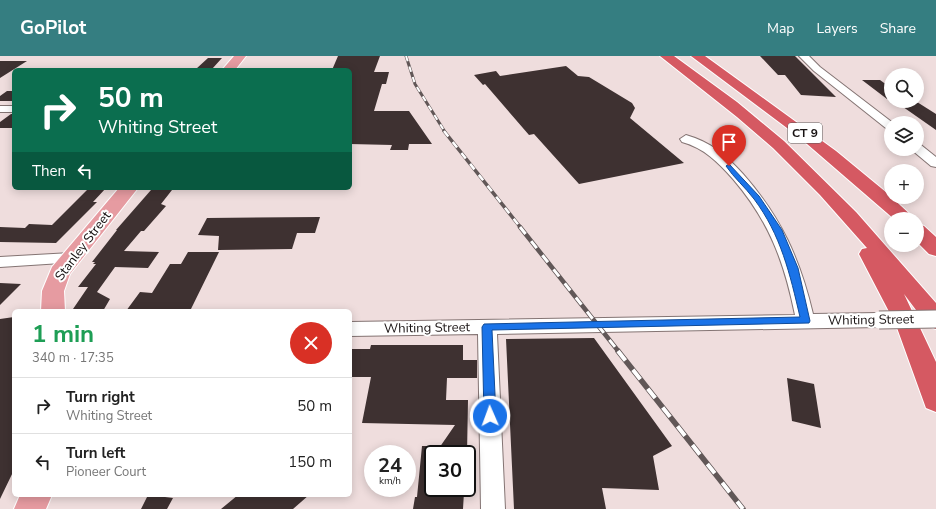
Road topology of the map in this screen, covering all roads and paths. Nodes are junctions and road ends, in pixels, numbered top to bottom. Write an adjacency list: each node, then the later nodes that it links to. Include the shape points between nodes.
1 (240, 56): 6 (main road)
2 (666, 56): 19 (highway, CT 9, via 753,122 797,161)
3 (697, 56): 20 (highway, CT 9, via 805,133)
4 (804, 56): 7 (street)
5 (818, 56): 8 (street)
6 (230, 68)
7 (836, 84): 8 (street); 12 (street)
8 (850, 84): 11 (street)
9 (0, 109): 10 (street)
10 (12, 109)
11 (893, 116)
12 (884, 122)
13 (686, 139): 27 (street, via 718,155 746,184 767,212 791,262)
14 (924, 140): 15 (street)
15 (936, 149)
16 (924, 154): 17 (street)
17 (936, 163)
18 (127, 190): 23 (main road, Stanley Street)
19 (840, 205): 26 (highway, CT 9, via 889,260); 30 (highway, via 905,315)
20 (897, 212)
21 (924, 237): 22 (highway)
22 (936, 249)
23 (71, 258): 24 (street); 25 (main road, Stanley Street, via 54,285)
24 (0, 262)
25 (53, 309)
26 (936, 319): 27 (street, Whiting Street, bridge)
27 (805, 321): 28 (street, Whiting Street)
28 (487, 327): 29 (street, Whiting Street); 33 (street)
29 (352, 329)
30 (936, 400)
31 (35, 497): 32 (main road)
32 (30, 509)
33 (493, 509)

